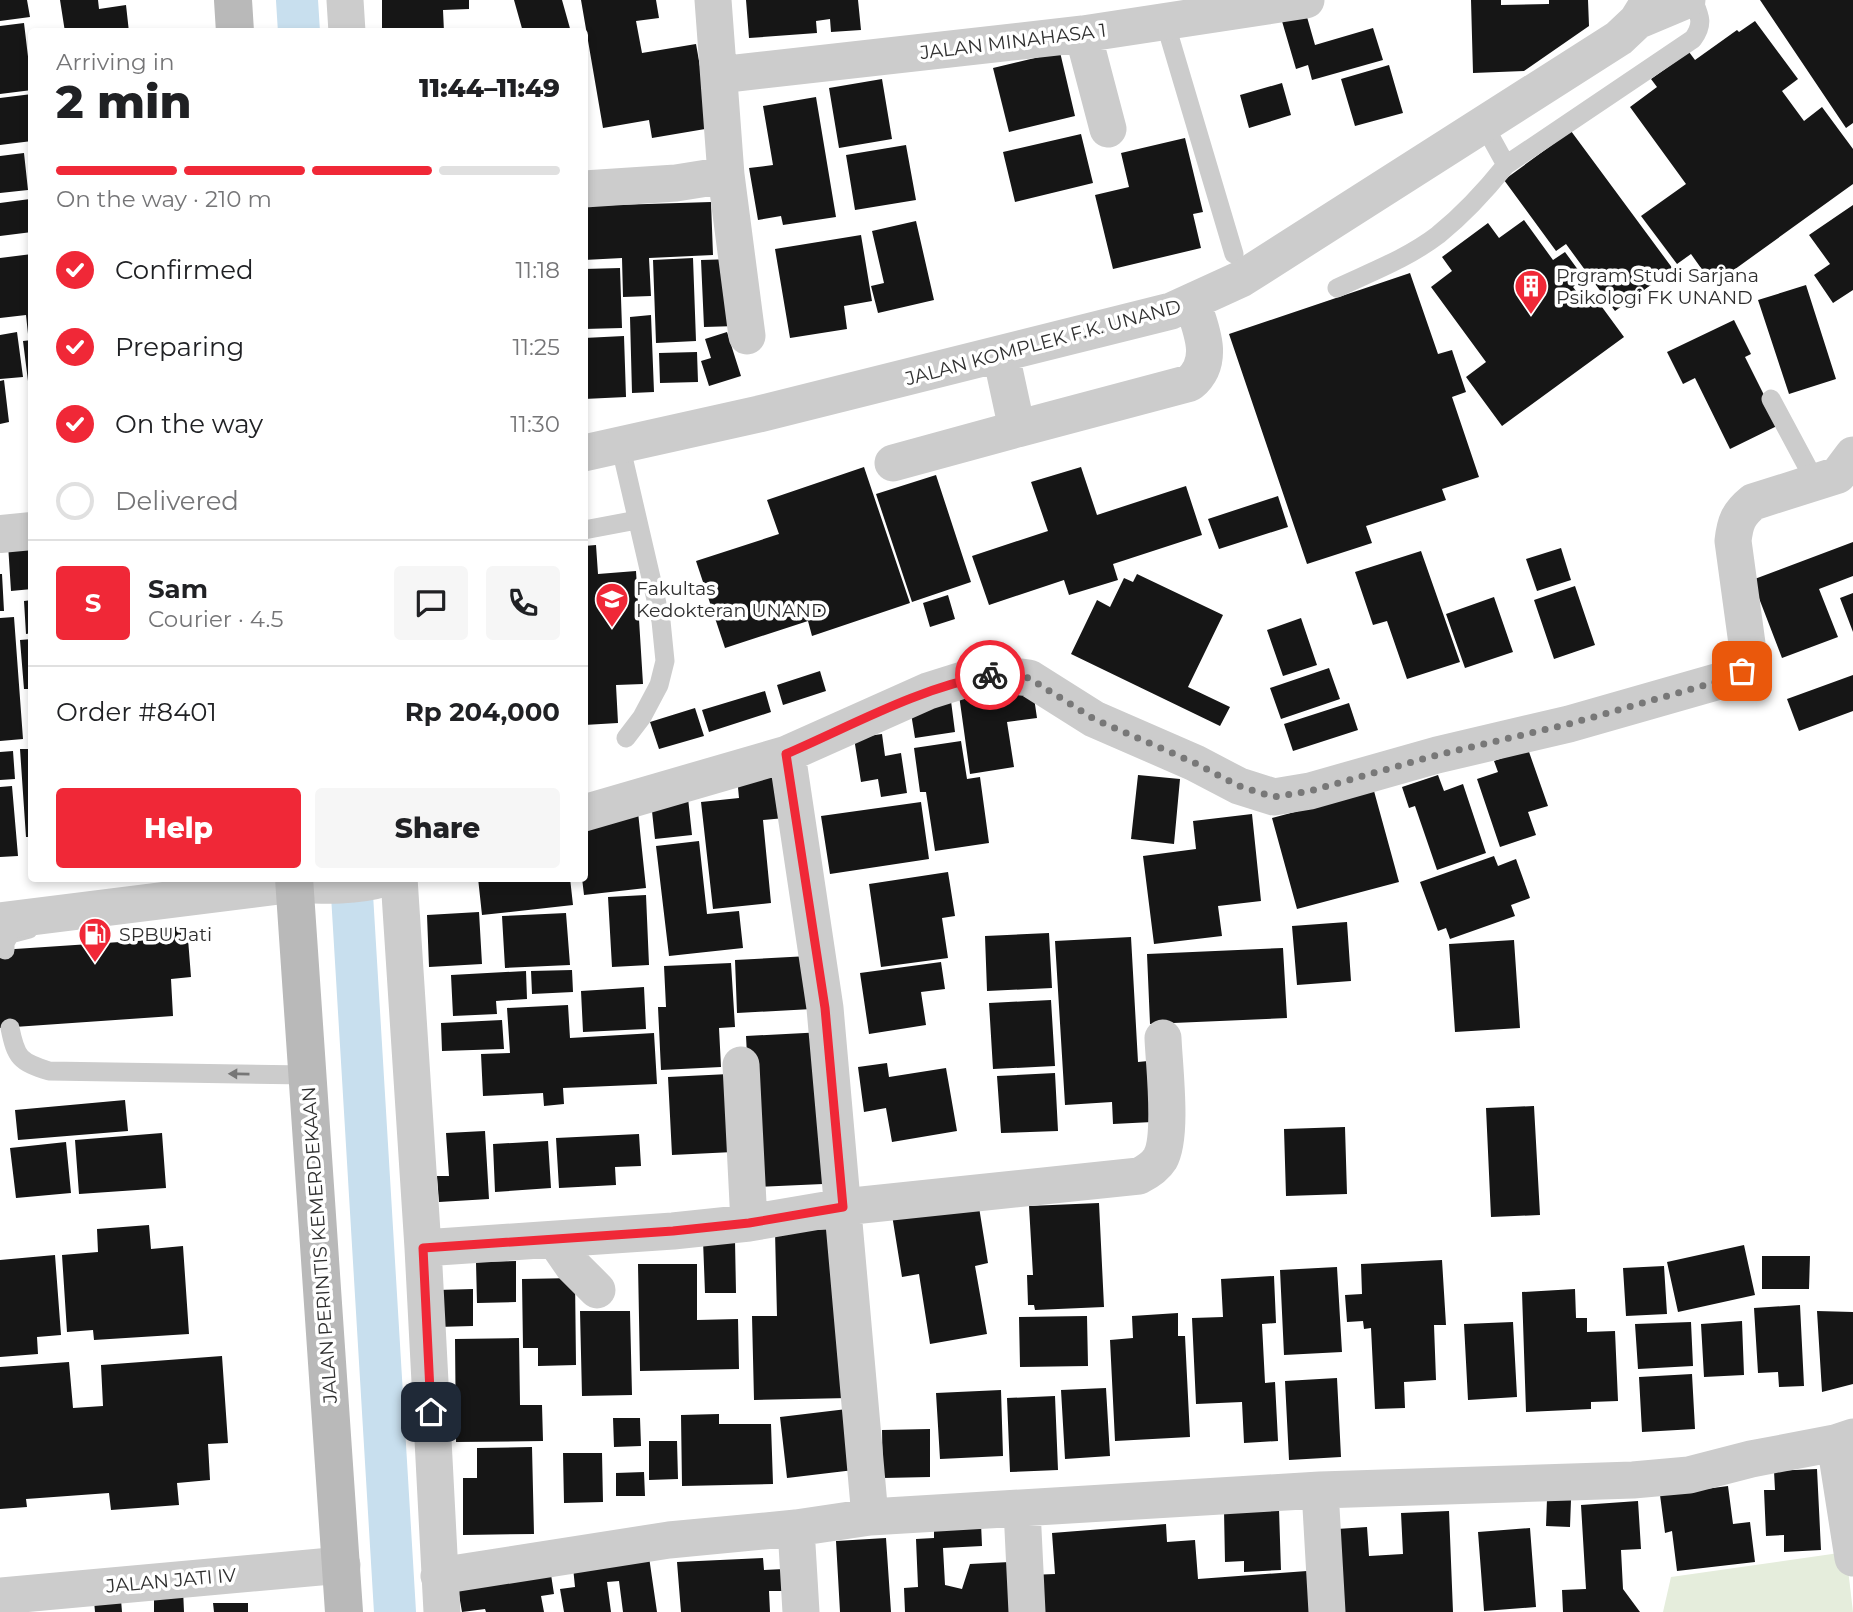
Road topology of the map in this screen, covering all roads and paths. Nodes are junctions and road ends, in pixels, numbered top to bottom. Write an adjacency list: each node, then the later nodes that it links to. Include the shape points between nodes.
1 (233, 0): 9 (main road)
2 (345, 0): 10 (street)
3 (713, 0): 12 (street)
4 (1306, 0): 8 (street, JALAN MINAHASA 1)
5 (1687, 0): 7 (street, JALAN KOMPLEK F.K. UNAND)
6 (1693, 0): 15 (lane, via 1701,19 1693,39)
7 (1643, 11): 13 (street, JALAN KOMPLEK F.K. UNAND, via 1619,38)
8 (1165, 22): 11 (street, JALAN MINAHASA 1); 18 (lane)
9 (235, 28)
10 (346, 28)
11 (1083, 34): 12 (street, JALAN MINAHASA 1); 14 (street)
12 (719, 75): 16 (street)
13 (1484, 125): 15 (lane); 20 (street, JALAN KOMPLEK F.K. UNAND, via 1241,279)
14 (1108, 129)
15 (1506, 165): 19 (lane, via 1482,195 1436,236)
16 (726, 175): 17 (street); 21 (street)
17 (588, 190)
18 (1234, 254)
19 (1337, 288)
20 (1192, 302): 22 (street, JALAN KOMPLEK F.K. UNAND); 24 (street, via 1206,348 1204,363 1190,383)
21 (747, 336)
22 (1001, 355): 24 (street); 25 (street, JALAN KOMPLEK F.K. UNAND)
23 (1771, 398): 29 (lane)
24 (1017, 429): 28 (street)
25 (620, 444): 26 (street, JALAN KOMPLEK F.K. UNAND); 30 (lane)
26 (588, 452)
27 (1853, 455): 29 (street, via 1838,475)
28 (893, 463)
29 (1816, 483): 35 (street, via 1753,502 1734,524 1748,651 1742,671 1569,724 1274,797 1239,786 1094,719 1029,678 998,674 928,691)
30 (637, 520): 31 (lane); 34 (lane, via 661,621 665,661 659,685)
31 (588, 529)
32 (28, 531): 33 (street)
33 (0, 534)
34 (626, 738)
35 (786, 754): 36 (street); 45 (street, via 825,1008)
36 (588, 812)
37 (362, 882): 39 (street)
38 (386, 882): 48 (street)
39 (302, 887): 40 (street); 44 (main road, JALAN PERINTIS KEMERDEKAAN)
40 (2, 935)
41 (10, 1028): 44 (lane, one-way to 41, via 49,1071 29,1065 14,1050)
42 (1163, 1038): 45 (street, via 1164,1149 1160,1160 1139,1176)
43 (741, 1065): 46 (street)
44 (308, 1074): 56 (main road, JALAN PERINTIS KEMERDEKAAN)
45 (843, 1207): 46 (street); 53 (street)
46 (749, 1223): 47 (street)
47 (555, 1240): 48 (street); 49 (street)
48 (423, 1248): 57 (street)
49 (597, 1290)
50 (1844, 1440): 51 (street, via 1689,1475); 55 (street)
51 (1320, 1490): 52 (street); 63 (street)
52 (1022, 1509): 53 (street); 62 (street)
53 (870, 1517): 54 (street)
54 (796, 1528): 57 (street, via 669,1541); 61 (street)
55 (1853, 1558)
56 (341, 1565): 58 (street, JALAN JATI IV); 59 (main road, JALAN PERINTIS KEMERDEKAAN)
57 (439, 1576): 60 (street)
58 (0, 1596)
59 (344, 1612)
60 (442, 1612)
61 (801, 1612)
62 (1027, 1612)
63 (1327, 1612)

